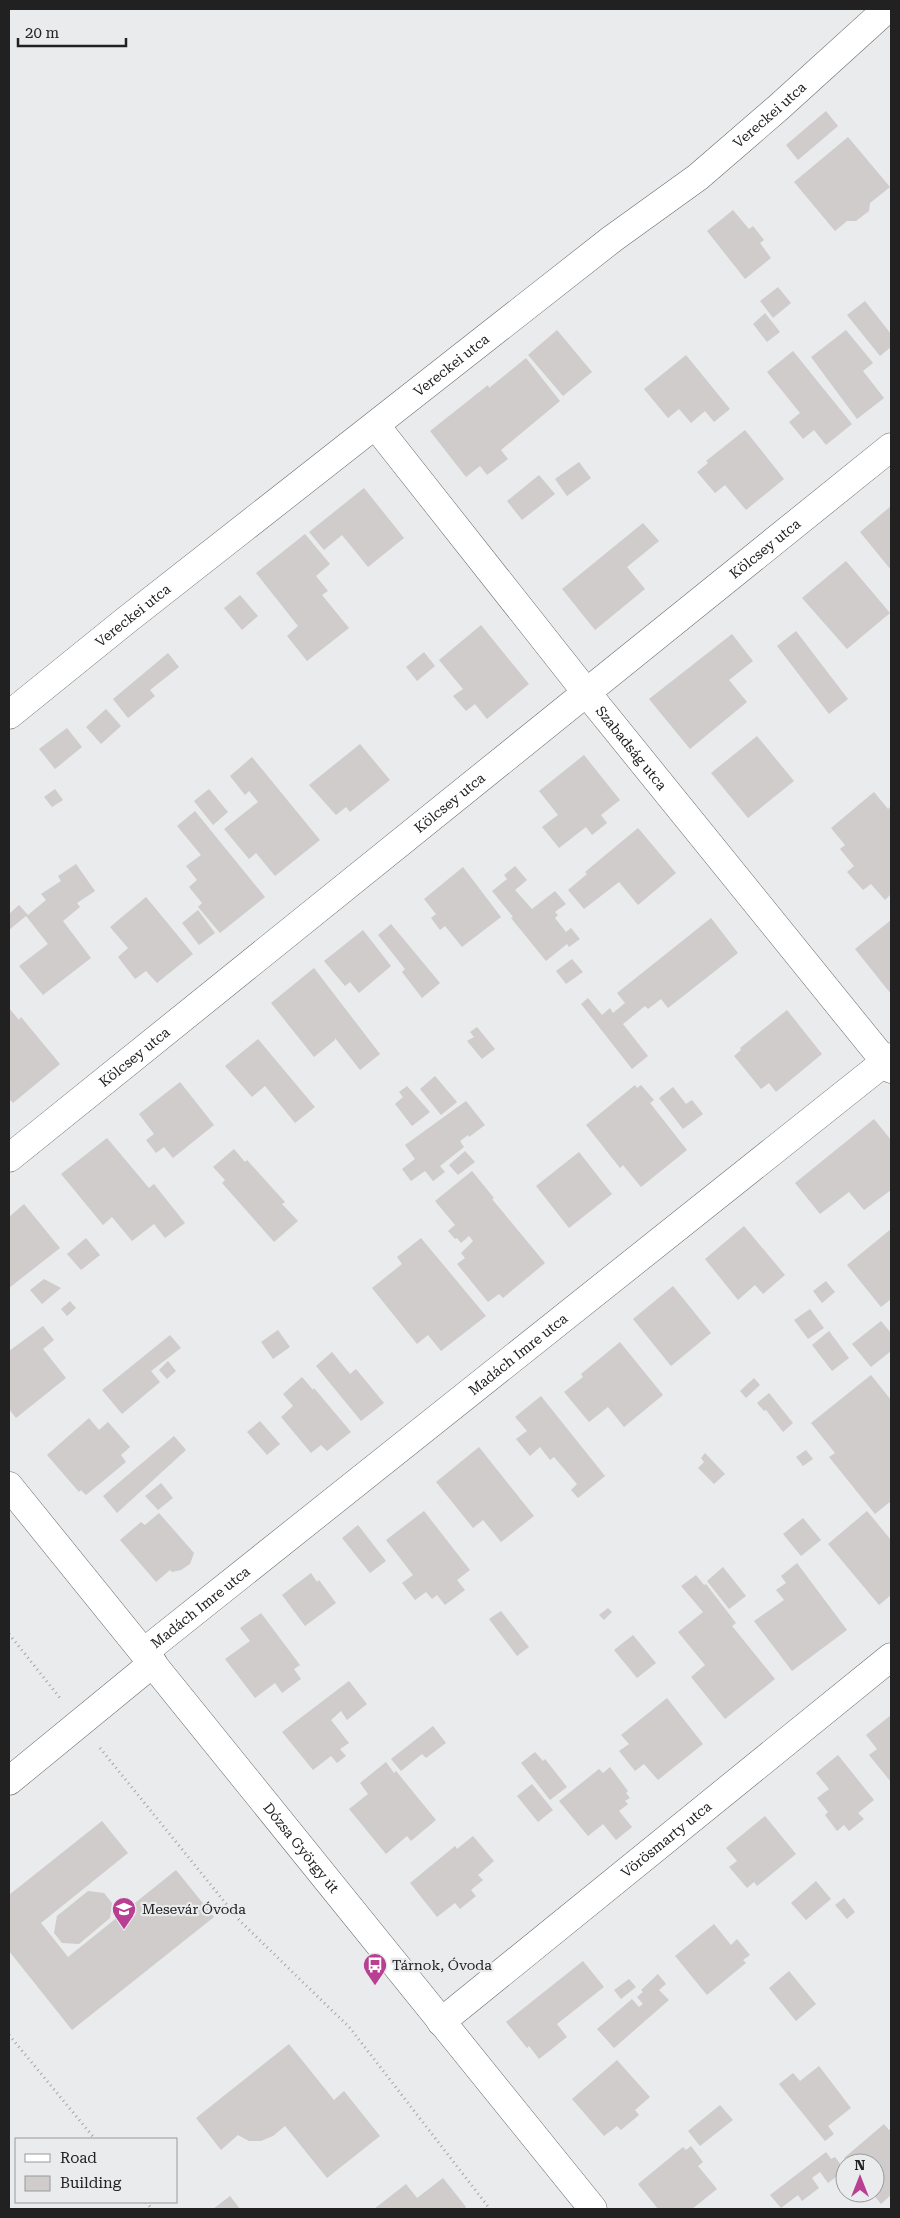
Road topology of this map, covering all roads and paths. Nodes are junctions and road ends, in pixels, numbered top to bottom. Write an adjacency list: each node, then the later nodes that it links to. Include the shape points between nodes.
1 (887, 9): 2 (street, Vereckei utca, via 698,177 612,239)
2 (376, 426): 4 (street, Szabadság utca); 5 (street, Vereckei utca)
3 (891, 447): 4 (street, Kölcsey utca)
4 (586, 692): 6 (street, Szabadság utca); 7 (street, Kölcsey utca)
5 (9, 715)
6 (889, 1063): 11 (street, Madách Imre utca)
7 (9, 1158)
8 (9, 1486): 11 (street, Dózsa György út)
9 (9, 1634): 12 (path)
10 (891, 1657): 14 (street, Vörösmarty utca)
11 (149, 1658): 12 (street, Madách Imre utca); 14 (street, Dózsa György út)
12 (80, 1723): 13 (street, Madách Imre utca); 17 (path, via 240,1922 350,2028)
13 (9, 1781)
14 (441, 2022): 18 (street, Dózsa György út)
15 (9, 2035): 16 (path)
16 (94, 2138)
17 (490, 2209)
18 (593, 2209)

